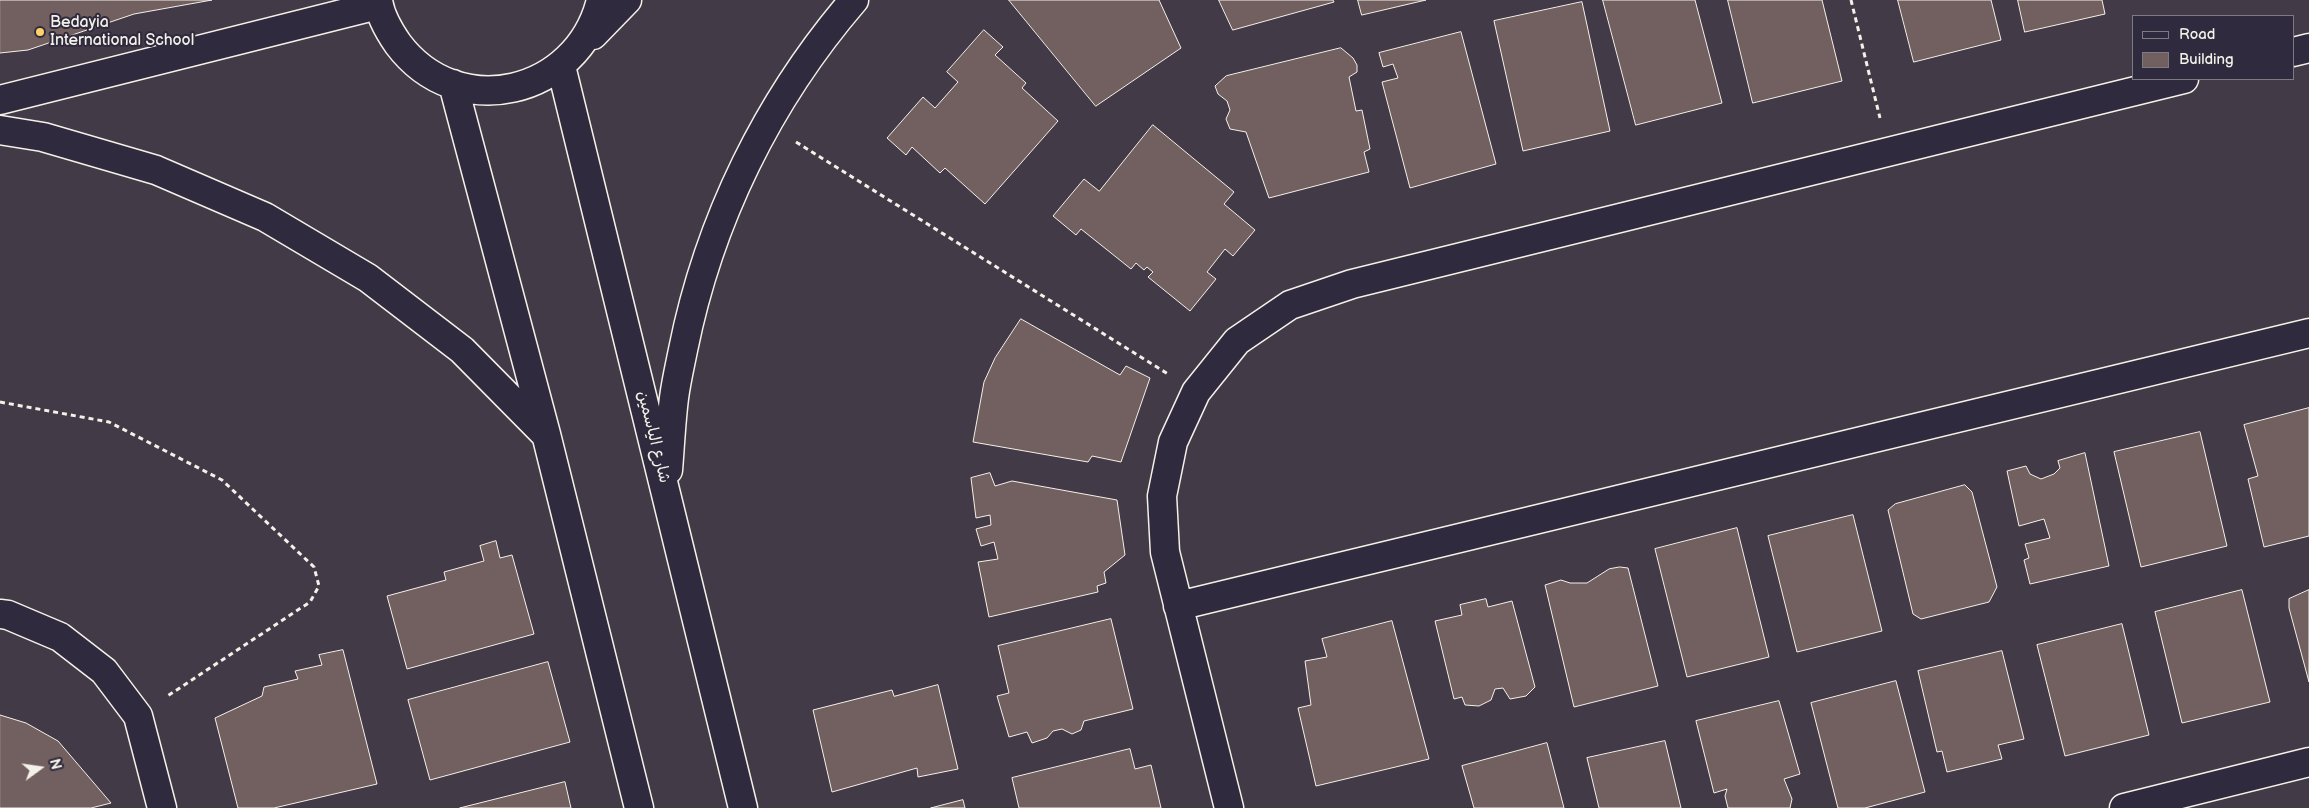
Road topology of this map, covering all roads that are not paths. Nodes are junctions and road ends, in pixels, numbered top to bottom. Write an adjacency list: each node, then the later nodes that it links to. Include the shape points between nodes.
1 (601, 0): 5 (street, via 597,17)
2 (627, 0): 5 (street)
3 (854, 0): 15 (street, via 822,37 766,123 724,210 693,302 674,397)
4 (378, 2): 10 (street, via 389,31 406,54 427,72); 11 (street)
5 (581, 47): 8 (street)
6 (2309, 48): 7 (street)
7 (2294, 52)
8 (561, 66): 10 (street, via 537,81 510,89 481,91); 15 (street, شارع الياسمين)
9 (2180, 80): 16 (street, via 1352,284 1290,305 1237,341 1196,392 1172,442 1162,496 1165,552)
10 (453, 84): 14 (street)
11 (0, 100)
12 (0, 130): 14 (street, via 43,137 156,170 265,217 368,278 462,350)
13 (2309, 334): 16 (street)
14 (546, 434): 20 (street)
15 (666, 494): 21 (street, شارع الياسمين)
16 (1178, 606): 22 (street)
17 (0, 614): 19 (street, via 60,637 104,671 138,716)
18 (2309, 762): 23 (street)
19 (162, 808)
20 (638, 808)
21 (743, 808)
22 (1230, 808)
23 (2124, 808)

